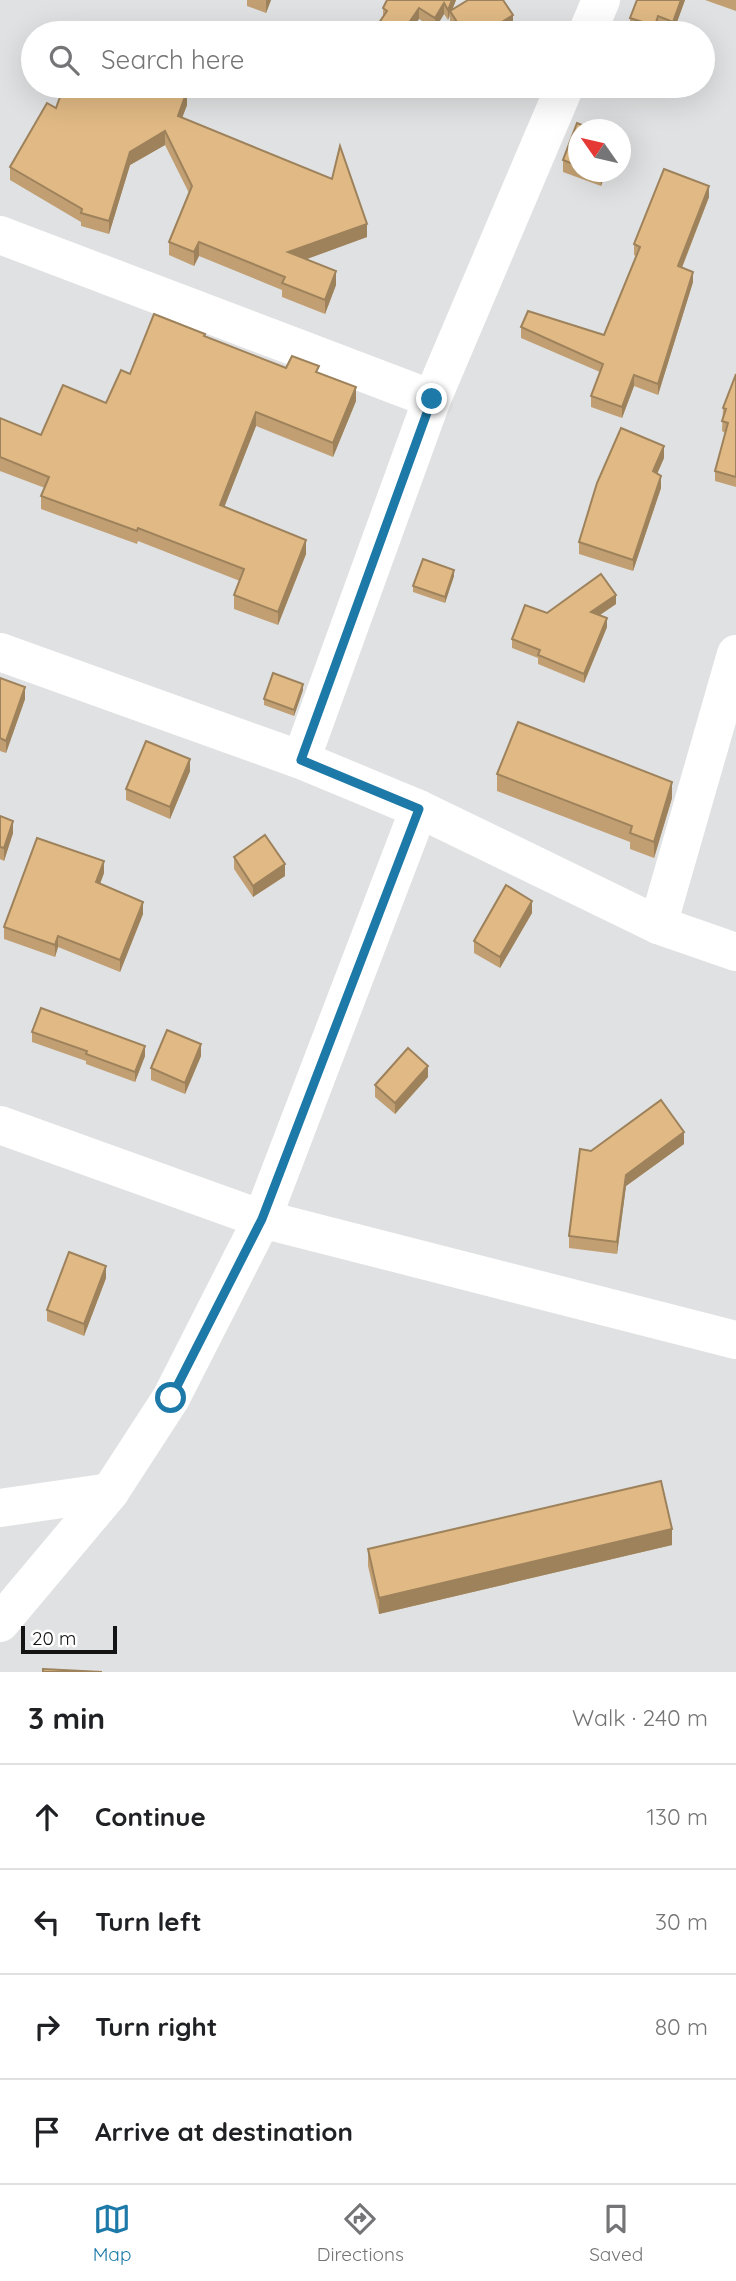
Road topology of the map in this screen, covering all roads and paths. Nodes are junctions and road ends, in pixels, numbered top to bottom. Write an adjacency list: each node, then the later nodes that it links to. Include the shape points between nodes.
1 (601, 0): 2 (street)
2 (592, 21)
3 (560, 98): 5 (street)
4 (0, 235): 5 (street)
5 (432, 399): 8 (street)
6 (0, 652): 8 (street)
7 (736, 654): 10 (street)
8 (301, 760): 9 (street)
9 (419, 809): 10 (street); 13 (street)
10 (658, 925): 11 (street)
11 (736, 952)
12 (0, 1125): 13 (street)
13 (262, 1219): 14 (street); 15 (street, via 171,1398)
14 (736, 1340)
15 (110, 1492): 16 (street); 17 (street)
16 (0, 1508)
17 (0, 1623)

